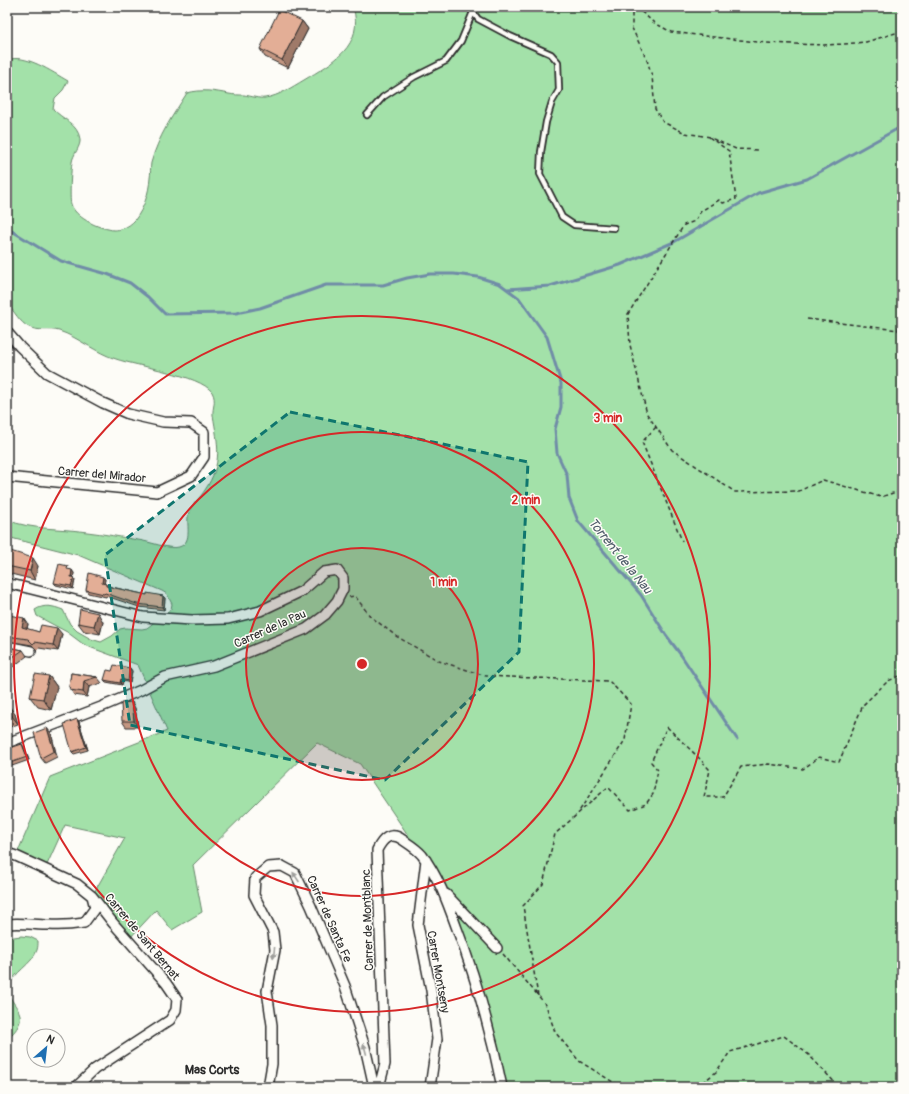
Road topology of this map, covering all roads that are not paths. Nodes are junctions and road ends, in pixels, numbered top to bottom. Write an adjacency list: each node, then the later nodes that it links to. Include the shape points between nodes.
1 (469, 7): 2 (lane)
2 (473, 12): 3 (lane, via 461,41 446,61 383,97); 4 (lane, via 478,19 551,54 558,62 559,90 546,122 540,152 540,174 562,217 574,225)
3 (367, 115)
4 (614, 228)
5 (7, 332): 6 (street, Carrer del Mirador, via 47,373 103,402 128,414 163,422 191,423 204,432 204,457 191,476 157,492)
6 (7, 477)
7 (7, 583): 10 (street, Carrer de la Pau, via 143,617 184,620 228,619 260,611 302,591 324,572 337,570 343,578 343,589 339,597 325,615 306,628 214,666 165,677 101,707)
8 (7, 646): 9 (street)
9 (31, 651)
10 (7, 743)
11 (7, 853): 14 (street, via 77,884)
12 (426, 860): 13 (street, Carrer de Montblanc); 20 (street, Carrer de Montblanc, via 400,838 390,836 382,840 377,850 385,1064); 21 (street, Carrer Montseny, via 418,925 431,990 437,1039)
13 (443, 890): 16 (street, Carrer de Montblanc); 22 (street, Carrer de Montblanc, via 492,1037)
14 (92, 896): 15 (street, via 95,908 84,923); 17 (street, Carrer de Sant Bernat, via 177,999 176,1010 170,1020 94,1069)
15 (7, 924)
16 (497, 948)
17 (76, 1087)
18 (268, 1087): 19 (street, Carrer de Santa Fe, one-way to 18, via 365,1047 345,986 295,873 282,866 268,867 255,878 254,895 273,932 276,950 267,991 272,1025 272,1064)
19 (374, 1087)
20 (379, 1087)
21 (430, 1087)
22 (502, 1087)

